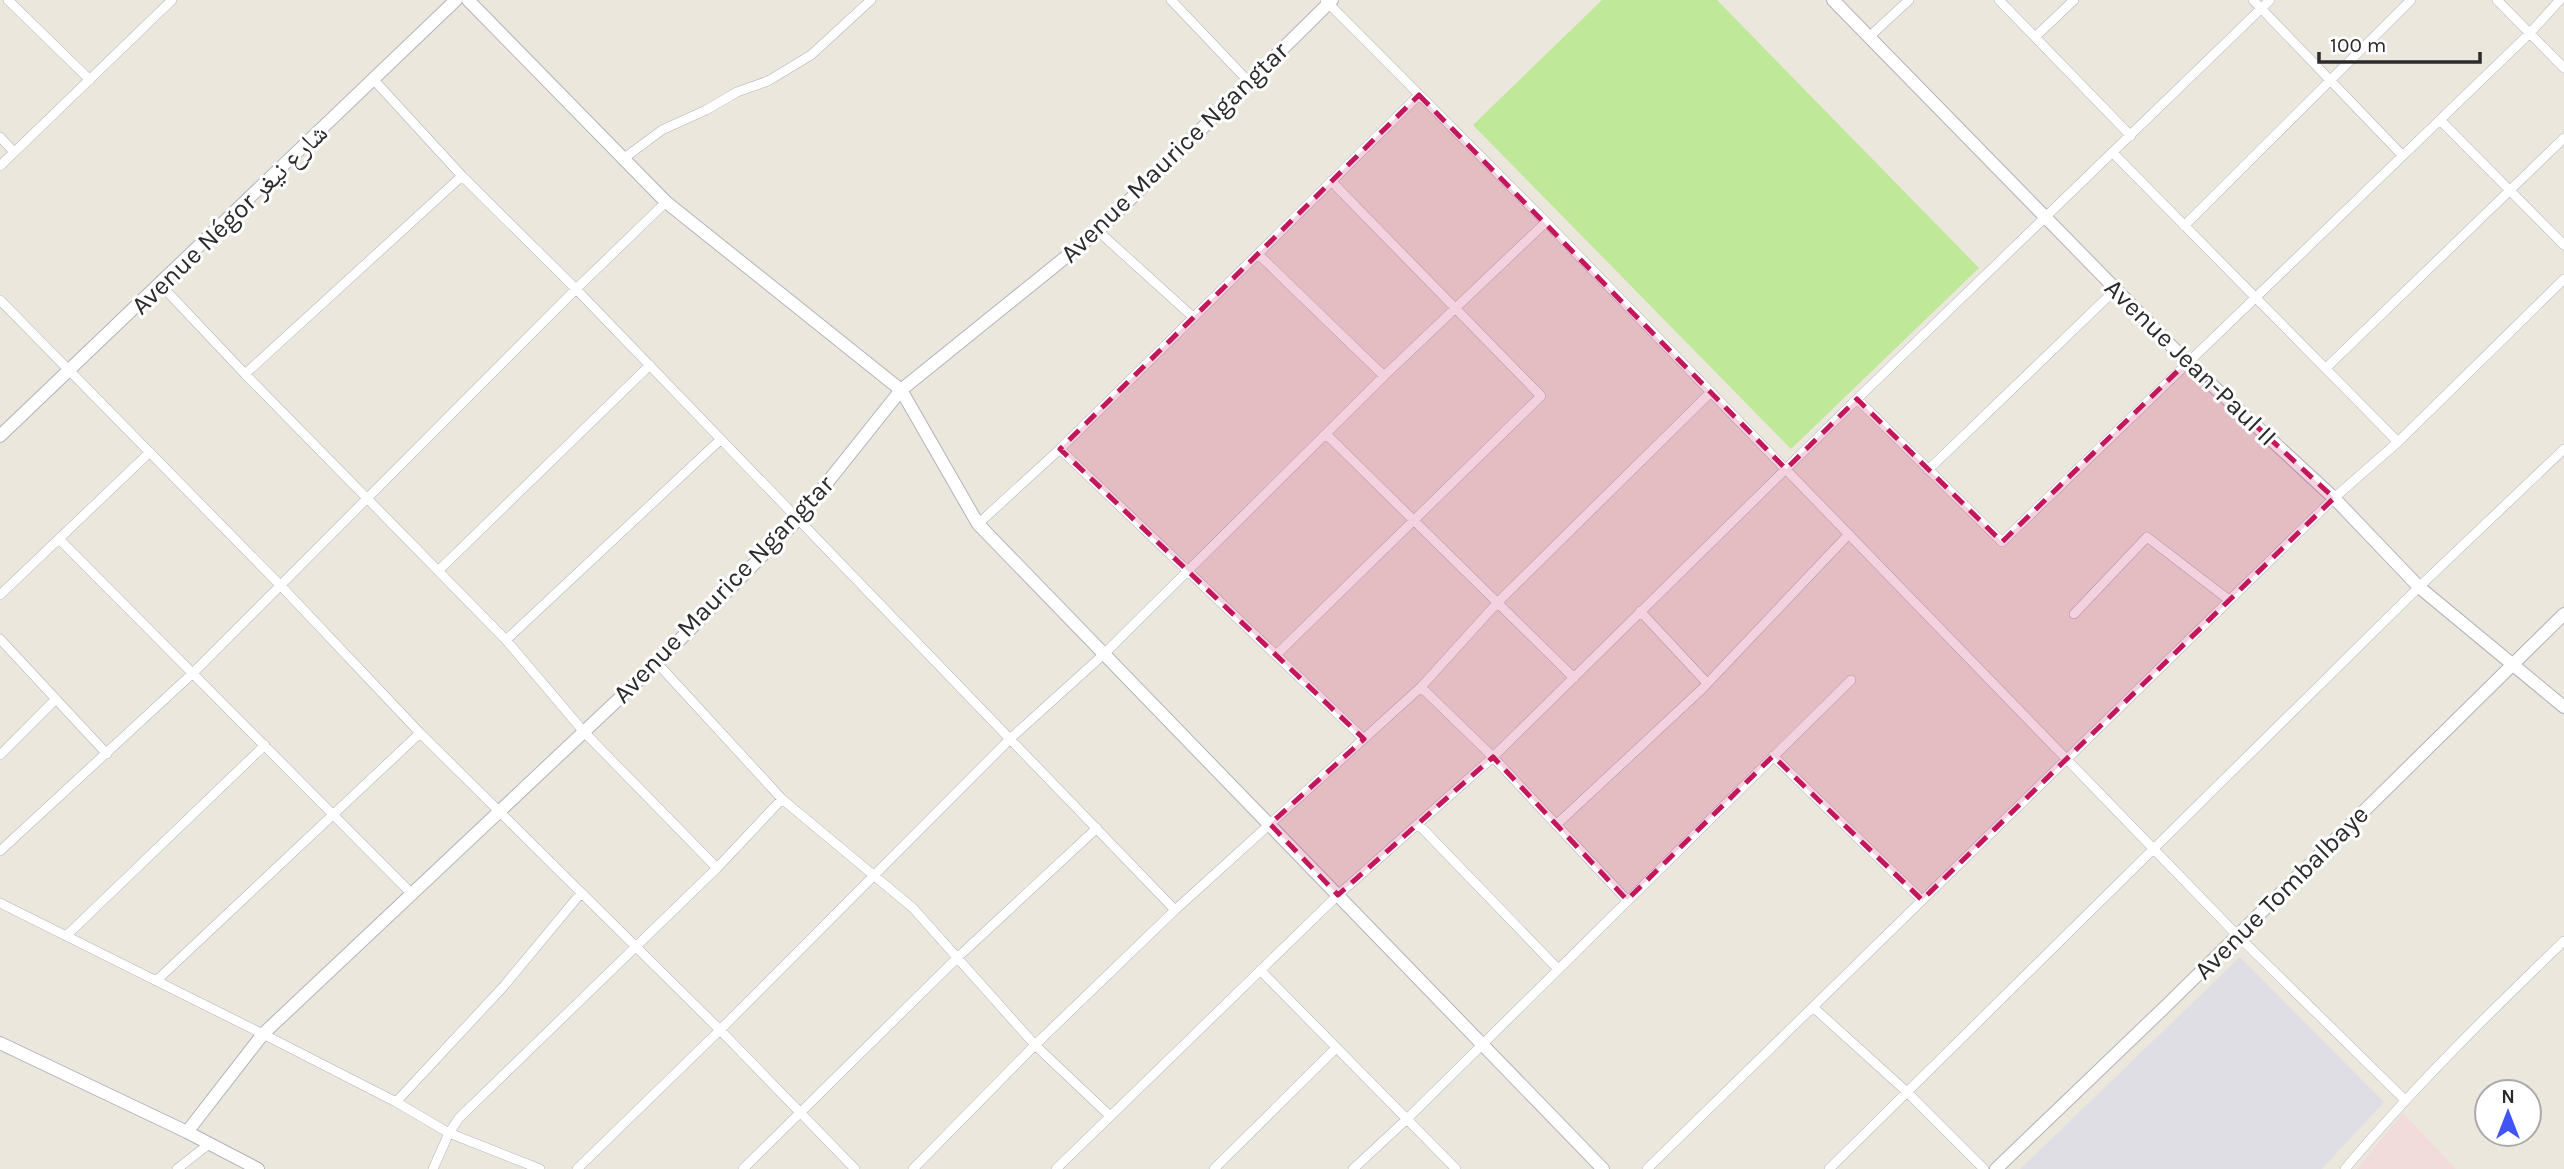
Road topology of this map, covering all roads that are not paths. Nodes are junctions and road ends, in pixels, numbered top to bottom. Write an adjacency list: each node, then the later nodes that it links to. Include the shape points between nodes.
1 (8, 0): 22 (street)
2 (172, 0): 22 (street)
3 (456, 0): 23 (street, Avenue Négor شارع نيغر)
4 (468, 0): 34 (street)
5 (870, 0): 34 (street, via 811,55 768,81 662,130)
6 (1171, 0): 25 (street)
7 (1833, 0): 19 (street, Avenue Jean-Paul II)
8 (1909, 0): 19 (street)
9 (1999, 0): 20 (street)
10 (2074, 0): 20 (street)
11 (2253, 0): 17 (street)
12 (2270, 0): 17 (street)
13 (2411, 0): 24 (street)
14 (2497, 0): 18 (street)
15 (2560, 0): 18 (street)
16 (1329, 1): 25 (street, Avenue Maurice Ngangtar); 26 (street)
17 (2262, 8): 24 (street); 28 (street)
18 (2530, 33): 21 (street); 27 (street)
19 (1869, 37): 40 (street, Avenue Jean-Paul II)
20 (2035, 37): 28 (street)
21 (2564, 68)
22 (90, 80): 31 (street)
23 (374, 80): 36 (street); 47 (street, Avenue Négor شارع نيغر)
24 (2330, 81): 33 (street); 42 (street)
25 (1249, 82): 43 (street, Avenue Maurice Ngangtar)
26 (1419, 95): 37 (street); 41 (street)
27 (2440, 120): 33 (street); 38 (street)
28 (2131, 136): 32 (street)
29 (0, 137): 31 (street)
30 (2564, 138): 38 (street)
31 (15, 152): 35 (street)
32 (2113, 153): 40 (street); 42 (street)
33 (2402, 155): 50 (street)
34 (623, 159): 39 (street)
35 (0, 166)
36 (462, 176): 48 (street); 58 (street)
37 (1331, 181): 45 (street); 52 (street)
38 (2508, 190): 44 (street); 56 (street)
39 (666, 202): 48 (street); 60 (street)
40 (2047, 218): 49 (street, Avenue Jean-Paul II); 62 (street)
41 (1546, 222): 52 (street); 61 (street)
42 (2184, 226): 50 (street)
43 (1098, 230): 53 (street); 60 (street, Avenue Maurice Ngangtar)
44 (2564, 245)
45 (1258, 254): 53 (street); 59 (street)
46 (2564, 279): 66 (street)
47 (160, 284): 57 (street, Avenue Négor شارع نيغر); 58 (street)
48 (576, 289): 55 (street); 72 (street)
49 (2116, 289): 54 (street, Avenue Jean-Paul II); 71 (street)
50 (2256, 297): 54 (street); 56 (street)
51 (0, 300): 57 (street)
52 (1457, 308): 59 (street); 75 (street, via 1541,396)
53 (1193, 317): 67 (street)
54 (2187, 362): 71 (street, via 2001,542); 73 (street, Avenue Jean-Paul II)
55 (650, 365): 65 (street); 79 (street)
56 (2326, 368): 66 (street)
57 (69, 370): 64 (street, Avenue Négor شارع نيغر); 69 (street)
58 (245, 374): 72 (street)
59 (1384, 376): 63 (street)
60 (901, 390): 74 (street, Avenue Maurice Ngangtar); 76 (street)
61 (1711, 392): 70 (street); 85 (street)
62 (1857, 399): 70 (street); 71 (street)
63 (1326, 434): 75 (street); 80 (street)
64 (0, 436)
65 (721, 439): 74 (street); 90 (street)
66 (2398, 442): 73 (street)
67 (1060, 449): 76 (street); 80 (street)
68 (2564, 449): 82 (street)
69 (150, 452): 78 (street); 81 (street)
70 (1786, 469): 77 (street); 86 (street)
71 (1928, 470)
72 (369, 498): 79 (street); 81 (street)
73 (2334, 498): 82 (street, Avenue Jean-Paul II); 84 (street)
74 (799, 518): 93 (street, Avenue Maurice Ngangtar); 104 (street)
75 (1415, 519): 85 (street); 92 (street)
76 (978, 524): 91 (street)
77 (1849, 534): 98 (street); 111 (street)
78 (59, 539): 83 (street); 95 (street)
79 (439, 570): 90 (street)
80 (1188, 573): 91 (street); 92 (street)
81 (281, 586): 95 (street); 103 (street)
82 (2419, 587): 94 (street, Avenue Jean-Paul II); 119 (street)
83 (0, 595)
84 (2229, 600): 87 (street, via 2147,537); 111 (street)
85 (1498, 602): 96 (street); 99 (street)
86 (1640, 611): 96 (street); 98 (street)
87 (2074, 614)
88 (2564, 614): 94 (street, Avenue Tombalbaye)
89 (0, 639): 100 (street)
90 (506, 640): 102 (street)
91 (1104, 654): 104 (street); 115 (street)
92 (1276, 655): 105 (street)
93 (657, 663): 102 (street, Avenue Maurice Ngangtar); 112 (street)
94 (2512, 665): 101 (street, Avenue Jean-Paul II); 130 (street, Avenue Tombalbaye)
95 (193, 673): 106 (street); 107 (street)
96 (1574, 678): 110 (street)
97 (1851, 680): 109 (street)
98 (1707, 683): 117 (street)
99 (1420, 687): 105 (street); 110 (street)
100 (56, 699): 107 (street); 108 (street)
101 (2564, 707)
102 (584, 732): 113 (street, Avenue Maurice Ngangtar); 121 (street)
103 (420, 733): 113 (street); 114 (street)
104 (1011, 738): 118 (street); 122 (street)
105 (1364, 739): 115 (street)
106 (265, 745): 114 (street); 131 (street)
107 (107, 754): 120 (street)
108 (0, 755)
109 (1773, 756): 126 (street); 127 (street)
110 (1493, 757): 116 (street); 117 (street)
111 (2067, 758): 119 (street); 127 (street)
112 (782, 799): 121 (street); 122 (street)
113 (498, 811): 123 (street, Avenue Maurice Ngangtar); 124 (street)
114 (333, 812): 123 (street); 137 (street)
115 (1270, 824): 125 (street); 129 (street)
116 (1419, 825): 125 (street); 135 (street)
117 (1556, 825): 126 (street)
118 (1097, 828): 129 (street); 134 (street)
119 (2154, 848): 130 (street); 145 (street)
120 (0, 850)
121 (717, 868): 133 (street)
122 (874, 875): 134 (street, via 913,908); 139 (street)
123 (411, 893): 140 (street, Avenue Maurice Ngangtar)
124 (581, 893): 133 (street); 147 (street)
125 (1338, 895): 136 (street); 142 (street)
126 (1627, 900): 135 (street)
127 (1922, 900): 138 (street)
128 (0, 903): 131 (street)
129 (1175, 910): 143 (street)
130 (2237, 935): 146 (street); 170 (street, Avenue Tombalbaye)
131 (65, 936): 137 (street)
132 (2564, 941): 146 (street)
133 (635, 947): 139 (street); 152 (street, via 489,1087)
134 (957, 958): 143 (street); 148 (street)
135 (1558, 969): 142 (street)
136 (1260, 970): 144 (street); 149 (street)
137 (156, 981): 140 (street)
138 (1813, 1007): 145 (street); 167 (street)
139 (720, 1030): 148 (street); 158 (street)
140 (263, 1034): 147 (street); 151 (street, Avenue Maurice Ngangtar)
141 (0, 1043): 151 (street)
142 (1482, 1044): 150 (street); 166 (street)
143 (1035, 1045): 149 (street); 161 (street)
144 (1336, 1048): 150 (street); 163 (street)
145 (1907, 1092): 168 (street); 169 (street)
146 (2405, 1100): 171 (street)
147 (396, 1102): 152 (street)
148 (801, 1113): 159 (street); 160 (street)
149 (1109, 1115): 162 (street)
150 (1407, 1119): 164 (street); 165 (street)
151 (187, 1132): 153 (street)
152 (449, 1133): 156 (street); 157 (street)
153 (209, 1144): 154 (street); 155 (street)
154 (177, 1169)
155 (258, 1169)
156 (433, 1169)
157 (540, 1169)
158 (577, 1169)
159 (743, 1169)
160 (855, 1169)
161 (913, 1169)
162 (1056, 1169)
163 (1214, 1169)
164 (1353, 1169)
165 (1456, 1169)
166 (1603, 1169)
167 (1647, 1169)
168 (1829, 1169)
169 (1984, 1169)
170 (1996, 1169)
171 (2345, 1169)

